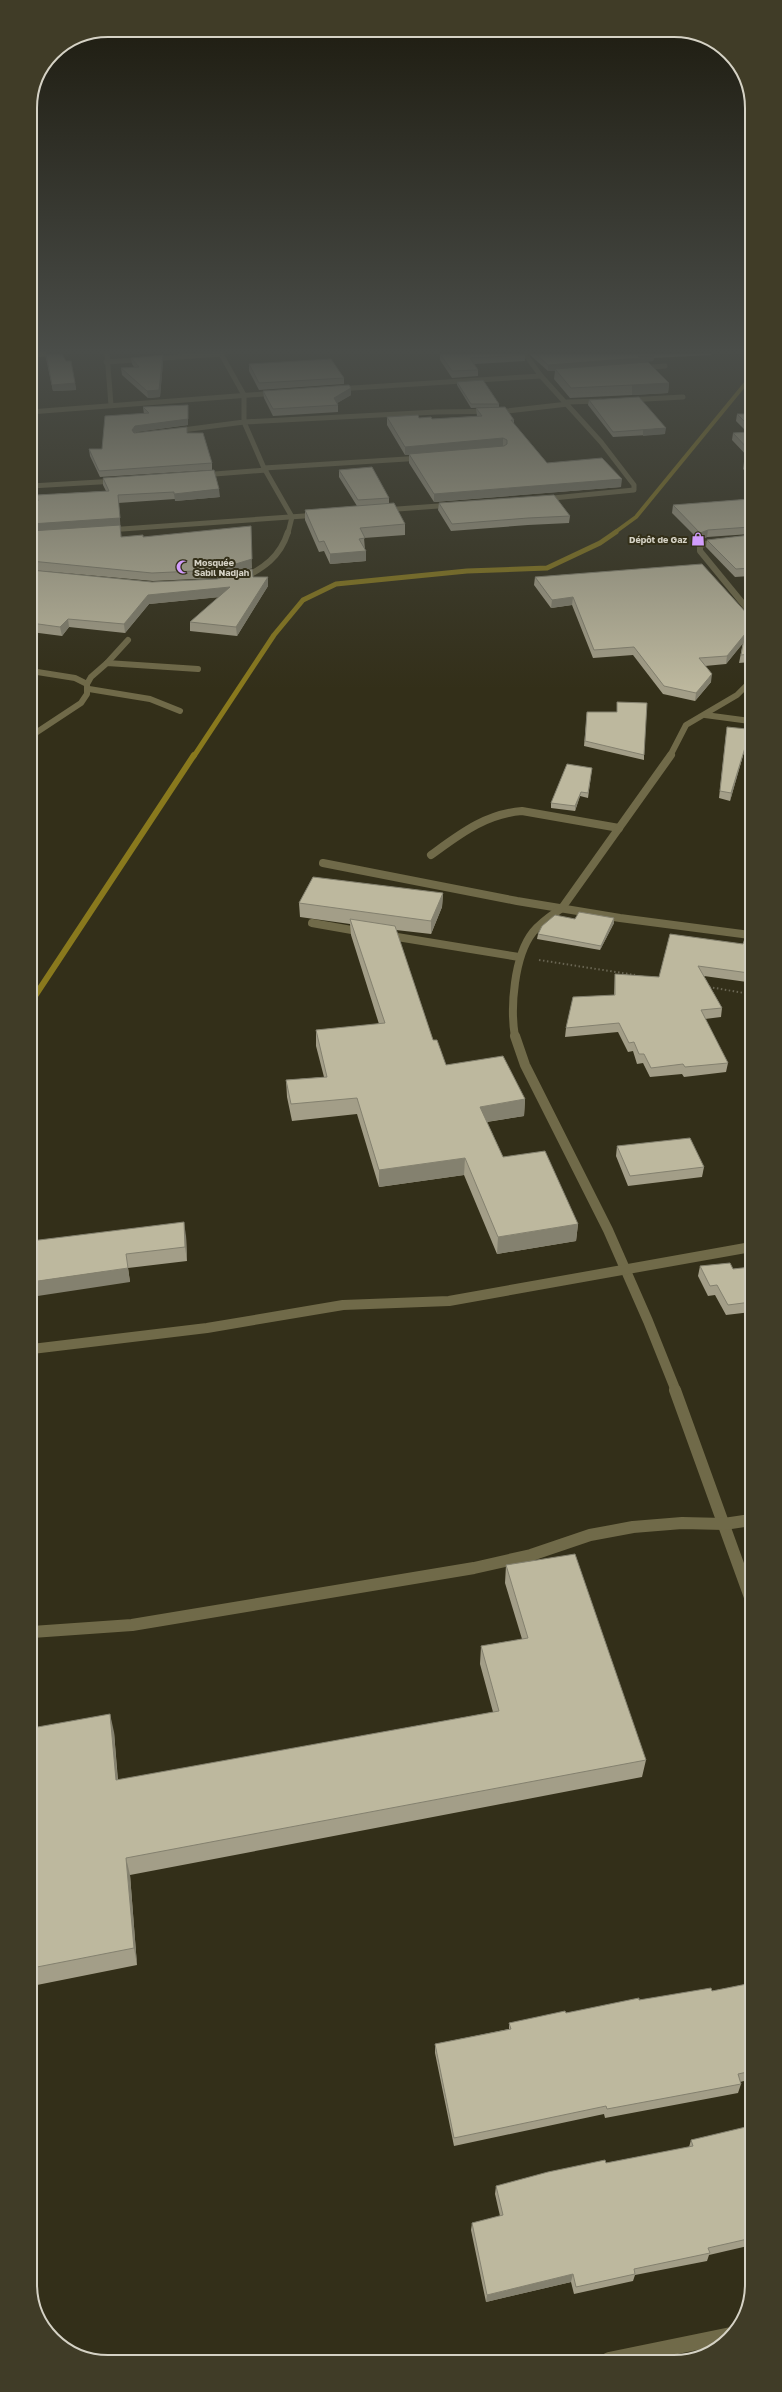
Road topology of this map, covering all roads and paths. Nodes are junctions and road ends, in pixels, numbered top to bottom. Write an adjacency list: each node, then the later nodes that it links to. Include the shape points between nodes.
1 (264, 466): 4 (street)
2 (312, 466): 4 (street)
3 (620, 466): 8 (street, via 634,484 634,490)
4 (265, 469): 5 (street); 12 (street)
5 (195, 476)
6 (124, 480): 7 (street)
7 (37, 486)
8 (535, 500)
9 (457, 505): 10 (street)
10 (378, 511)
11 (323, 514): 12 (street)
12 (292, 517): 13 (street); 15 (street, via 287,541 270,564)
13 (100, 530)
14 (728, 540): 17 (street, via 707,542 700,545 700,551)
15 (235, 580)
16 (745, 598): 17 (street)
17 (739, 599): 18 (street)
18 (745, 606)
19 (128, 640): 20 (street)
20 (107, 663): 21 (street); 23 (street, via 91,676)
21 (198, 669)
22 (37, 672): 23 (street, via 75,678)
23 (88, 686): 25 (street, via 150,699); 28 (street, via 81,703)
24 (745, 687): 26 (street)
25 (180, 711)
26 (705, 715): 27 (street); 29 (street, via 686,725 672,754)
27 (745, 720)
28 (37, 731)
29 (619, 828): 30 (street, via 522,811 507,811 479,820); 32 (street)
30 (431, 855)
31 (323, 863): 32 (street)
32 (562, 908): 34 (street); 35 (street, via 537,925)
33 (312, 923): 35 (street)
34 (745, 934)
35 (519, 957): 36 (path); 40 (street, via 513,1004 514,1032 522,1058 609,1231)
36 (642, 976)
37 (704, 986): 38 (path)
38 (745, 993)
39 (745, 1248): 40 (street)
40 (626, 1271): 41 (street, via 449,1301 343,1305 207,1328); 43 (street, via 675,1387)
41 (37, 1348)
42 (745, 1521): 43 (street)
43 (724, 1524): 44 (street); 45 (street, via 633,1526 590,1535 531,1555 474,1568 132,1626)
44 (745, 1583)
45 (37, 1632)
46 (720, 2337): 47 (street)
47 (633, 2355)

